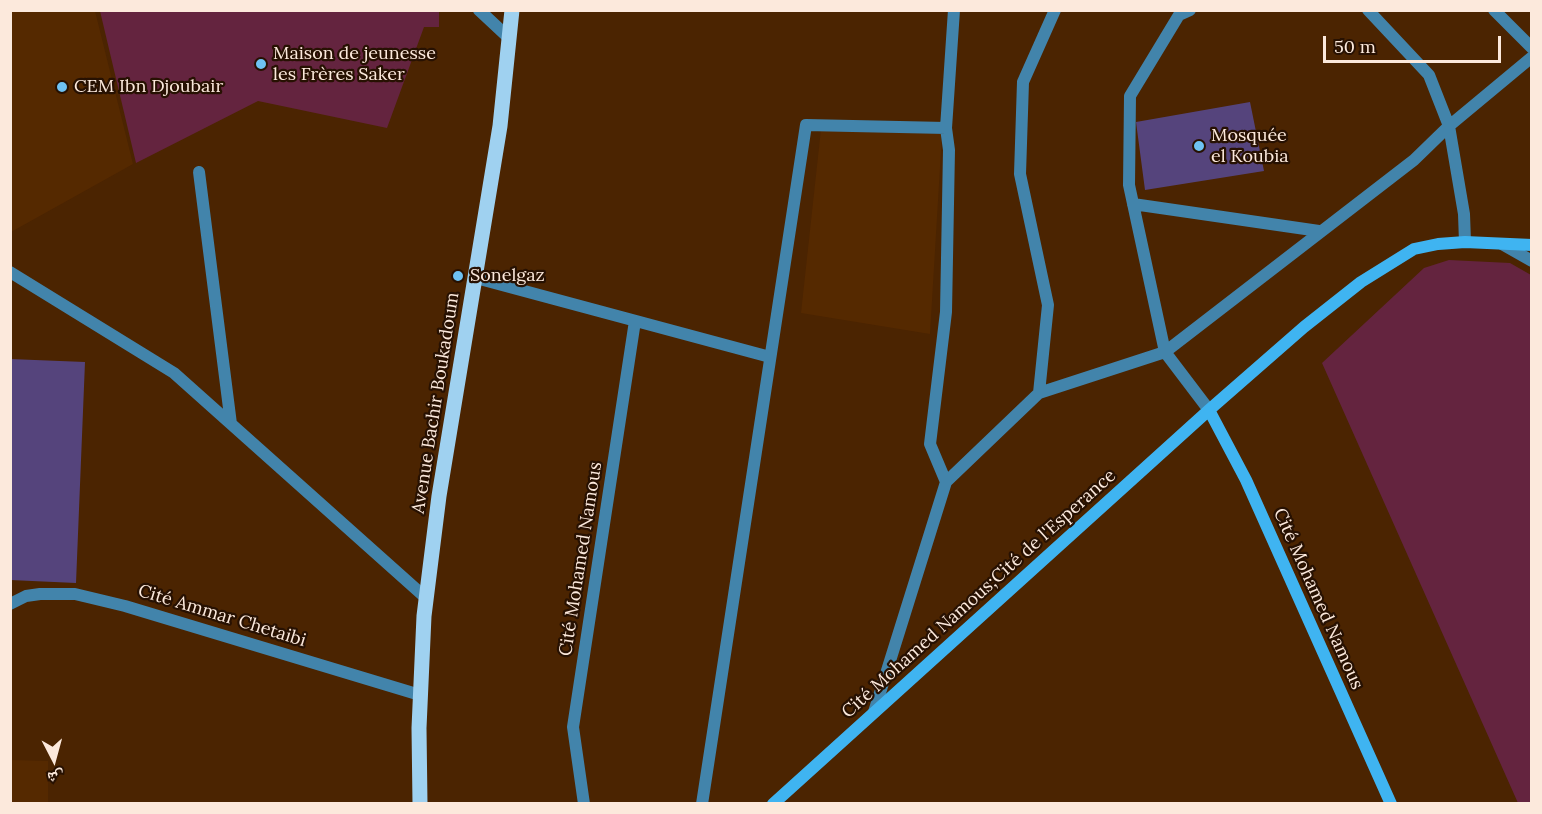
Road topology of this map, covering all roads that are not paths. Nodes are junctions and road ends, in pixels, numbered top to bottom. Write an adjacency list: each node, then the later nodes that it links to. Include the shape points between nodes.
1 (479, 10): 8 (street)
2 (512, 10): 8 (main road, Avenue Bachir Boukadoum)
3 (954, 10): 12 (street)
4 (1055, 10): 25 (street, via 1023,82 1020,174 1048,305)
5 (1190, 10): 14 (street, Cité Mohamed Namous, via 1179,15 1130,96 1129,185)
6 (1368, 10): 11 (street, via 1429,75)
7 (1494, 10): 9 (street)
8 (509, 39): 21 (main road, Avenue Bachir Boukadoum)
9 (1532, 48)
10 (1532, 57): 11 (street)
11 (1449, 126): 15 (street, via 1414,160); 16 (street)
12 (946, 128): 24 (street, via 806,125); 28 (street, via 946,312 930,444)
13 (199, 172): 27 (street)
14 (1133, 204): 15 (street); 23 (street, Cité Mohamed Namous)
15 (1319, 231): 23 (street)
16 (1465, 242): 17 (main road); 26 (main road, via 1414,249 1361,282)
17 (1502, 244): 18 (main road); 19 (street)
18 (1532, 245)
19 (1532, 261)
20 (10, 272): 27 (street, via 174,373)
21 (476, 278): 22 (street); 29 (main road, Avenue Bachir Boukadoum)
22 (635, 321): 24 (street); 34 (street, Cité Mohamed Namous, via 573,727)
23 (1165, 352): 25 (street); 26 (street, Cité Mohamed Namous)
24 (770, 357): 35 (street)
25 (1039, 393): 28 (street)
26 (1209, 410): 32 (main road, Cité Mohamed Namous;Cité de l'Esperance); 37 (main road, Cité Mohamed Namous, via 1246,480)
27 (231, 423): 29 (street)
28 (946, 482): 32 (street)
29 (426, 598): 31 (main road, Avenue Bachir Boukadoum)
30 (10, 604): 31 (street, Cité Ammar Chetaibi, via 26,596 75,594)
31 (420, 695): 33 (main road, Avenue Bachir Boukadoum)
32 (874, 712): 36 (main road, Cité Mohamed Namous;Cité de l'Esperance)
33 (420, 804)
34 (584, 804)
35 (702, 804)
36 (773, 804)
37 (1391, 804)

